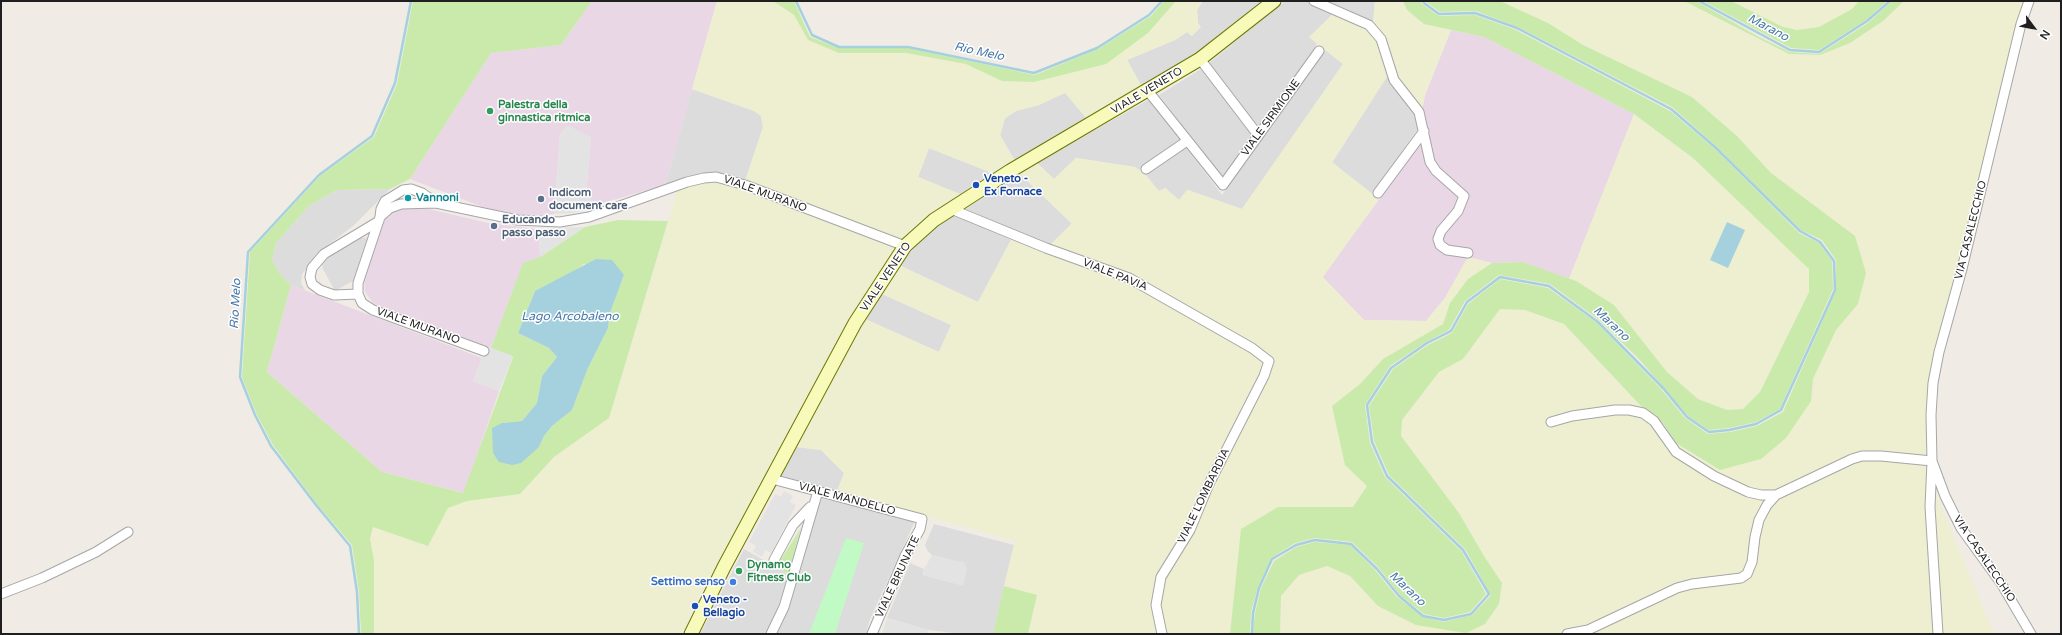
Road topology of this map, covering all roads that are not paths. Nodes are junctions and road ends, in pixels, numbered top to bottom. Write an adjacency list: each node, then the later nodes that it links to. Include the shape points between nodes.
1 (1274, 1): 5 (main road, VIALE VENETO)
2 (1314, 1): 7 (street, via 1375,30 1381,39 1394,80 1419,112)
3 (2029, 1): 23 (street, VIA CASALECCHIO, via 2021,24 1962,269 1938,352 1931,415)
4 (1319, 51): 8 (street, VIALE SIRMIONE)
5 (1200, 59): 6 (main road, VIALE VENETO); 8 (street)
6 (1148, 91): 9 (street); 15 (main road, VIALE VENETO, via 1010,171)
7 (1424, 131): 11 (street); 18 (street, via 1430,162 1436,171 1464,196 1458,211 1440,231 1440,245 1447,250)
8 (1258, 135): 9 (street, VIALE SIRMIONE, via 1222,185)
9 (1187, 140): 10 (street)
10 (1146, 169)
11 (1378, 192)
12 (396, 193): 13 (street, VIALE MURANO, via 411,189); 14 (street); 16 (street, via 385,201)
13 (436, 203): 14 (street, VIALE MURANO); 17 (street, VIALE MURANO, via 517,220 560,222 589,217 687,182 716,177 745,185)
14 (402, 204): 16 (street, VIALE MURANO, via 390,208)
15 (951, 209): 17 (main road, VIALE VENETO, via 929,224); 21 (street, VIALE PAVIA, via 1046,248 1129,278 1252,348)
16 (380, 219): 19 (street, via 358,283); 19 (street, VIALE MURANO, via 324,254 312,268 312,284 320,290 334,295)
17 (905, 246): 24 (main road, VIALE VENETO, via 855,323)
18 (1468, 253)
19 (358, 294): 20 (street, VIALE MURANO, via 362,303 373,310)
20 (484, 351)
21 (1269, 361): 35 (street, VIALE LOMBARDIA, via 1264,376 1209,484 1190,530 1161,577 1156,605)
22 (1552, 422): 26 (street, via 1572,416 1615,410 1643,413 1654,421 1676,452 1714,476 1748,492)
23 (1932, 461): 26 (street, via 1862,456); 37 (street, VIA CASALECCHIO, via 1930,507); 38 (street, VIA CASALECCHIO, via 1961,528 2001,583)
24 (772, 479): 25 (street, VIALE MANDELLO); 32 (main road, VIALE VENETO)
25 (818, 491): 27 (street); 28 (street, VIALE MANDELLO)
26 (1776, 495): 36 (street, via 1759,520 1750,569 1742,578 1677,588 1588,630)
27 (813, 508): 30 (street, via 810,507 793,525); 33 (street, via 784,607)
28 (922, 519): 34 (street, VIALE BRUNATE, via 920,529 905,556)
29 (128, 532): 31 (street, via 90,555)
30 (774, 560)
31 (1, 594)
32 (691, 634)
33 (772, 634)
34 (872, 634)
35 (1162, 634)
36 (1567, 634)
37 (1938, 634)
38 (2031, 634)

